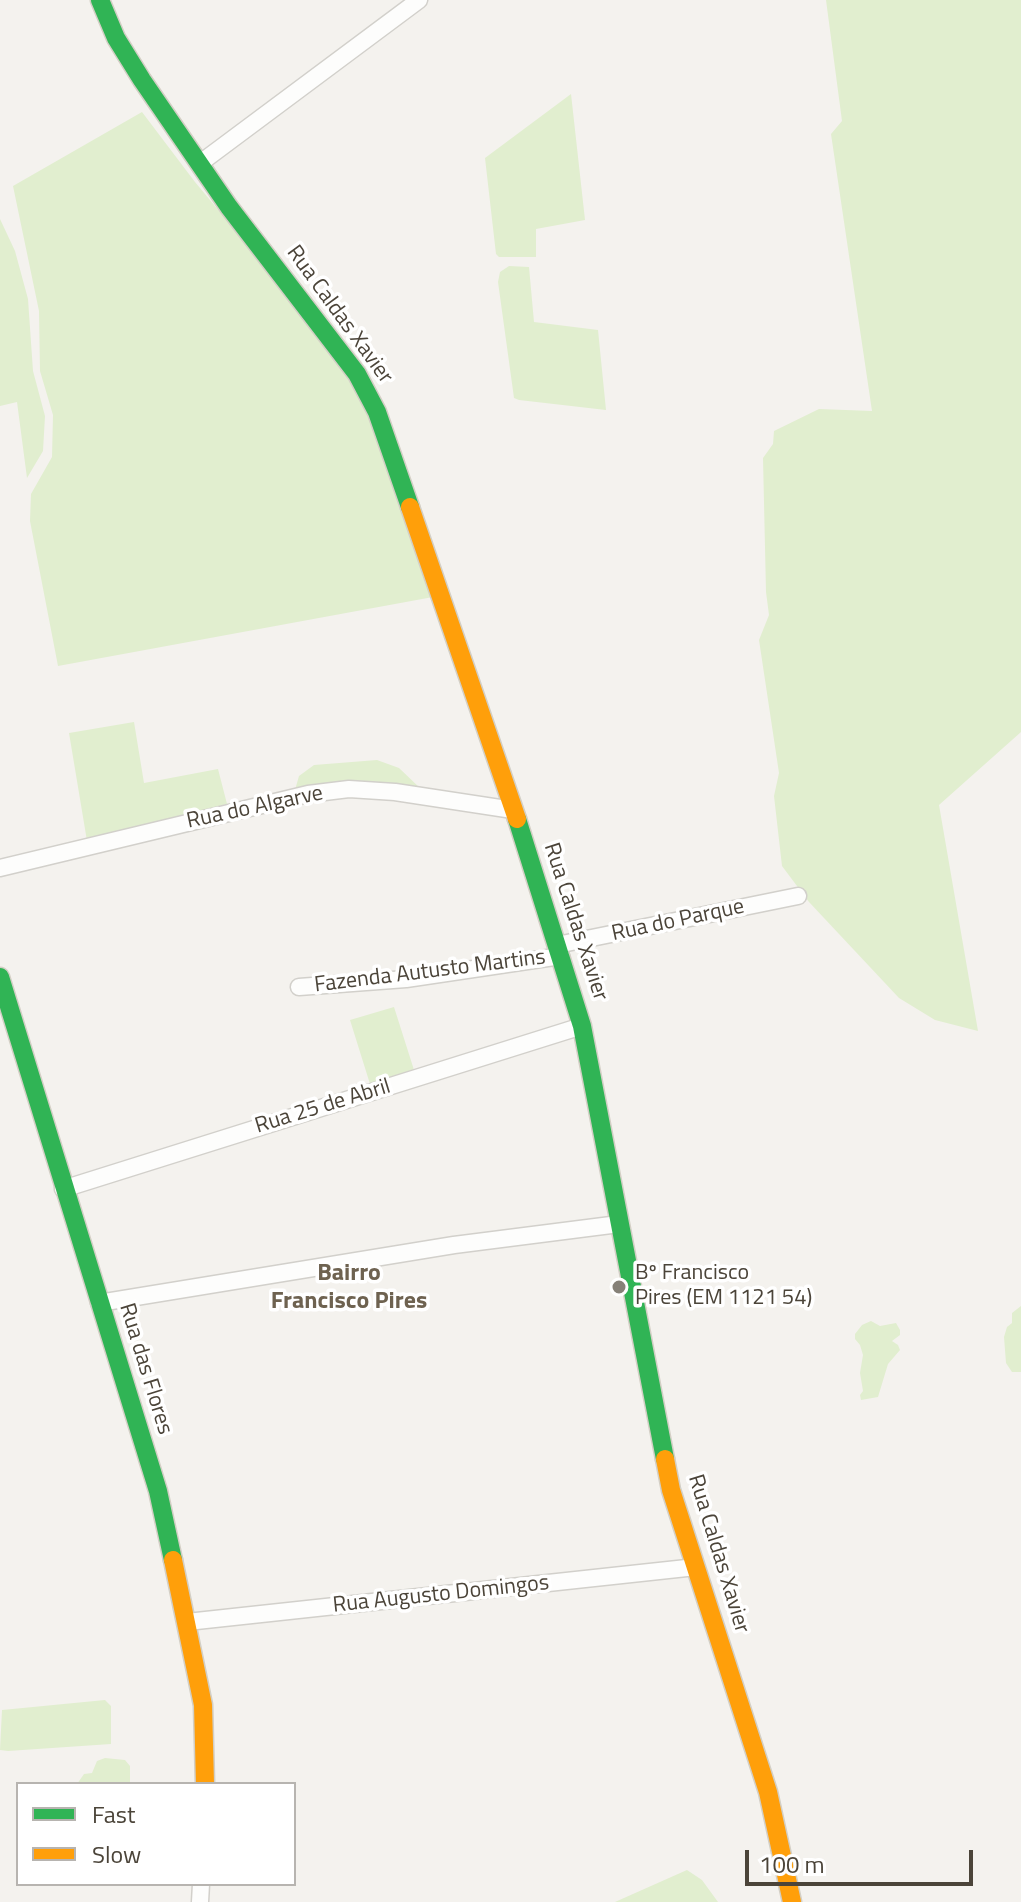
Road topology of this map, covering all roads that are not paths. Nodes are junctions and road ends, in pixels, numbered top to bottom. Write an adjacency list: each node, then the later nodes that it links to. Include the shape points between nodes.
1 (100, 0): 3 (street, Rua Caldas Xavier, via 116,38)
2 (419, 0): 3 (street)
3 (199, 164): 4 (street, Rua Caldas Xavier, via 357,374 377,412)
4 (513, 810): 5 (street, Rua do Algarve, via 395,792 308,794); 7 (street, Rua Caldas Xavier)
5 (0, 868)
6 (798, 896): 7 (street, Rua do Parque)
7 (559, 951): 9 (street, Fazenda Autusto Martins, via 406,979); 10 (street, Rua Caldas Xavier)
8 (0, 977): 11 (street, Rua das Flores)
9 (299, 987)
10 (582, 1026): 11 (street, Rua 25 de Abril); 12 (street, Rua Caldas Xavier)
11 (63, 1189): 13 (street, Rua das Flores)
12 (619, 1224): 13 (street, via 454,1245); 14 (street, Rua Caldas Xavier, via 668,1476)
13 (99, 1303): 15 (street, Rua das Flores, via 158,1491)
14 (696, 1567): 15 (street, Rua Augusto Domingos); 17 (street, Rua Caldas Xavier, via 768,1792)
15 (187, 1622): 16 (street, Rua das Flores, via 203,1705)
16 (205, 1782)
17 (792, 1902)

